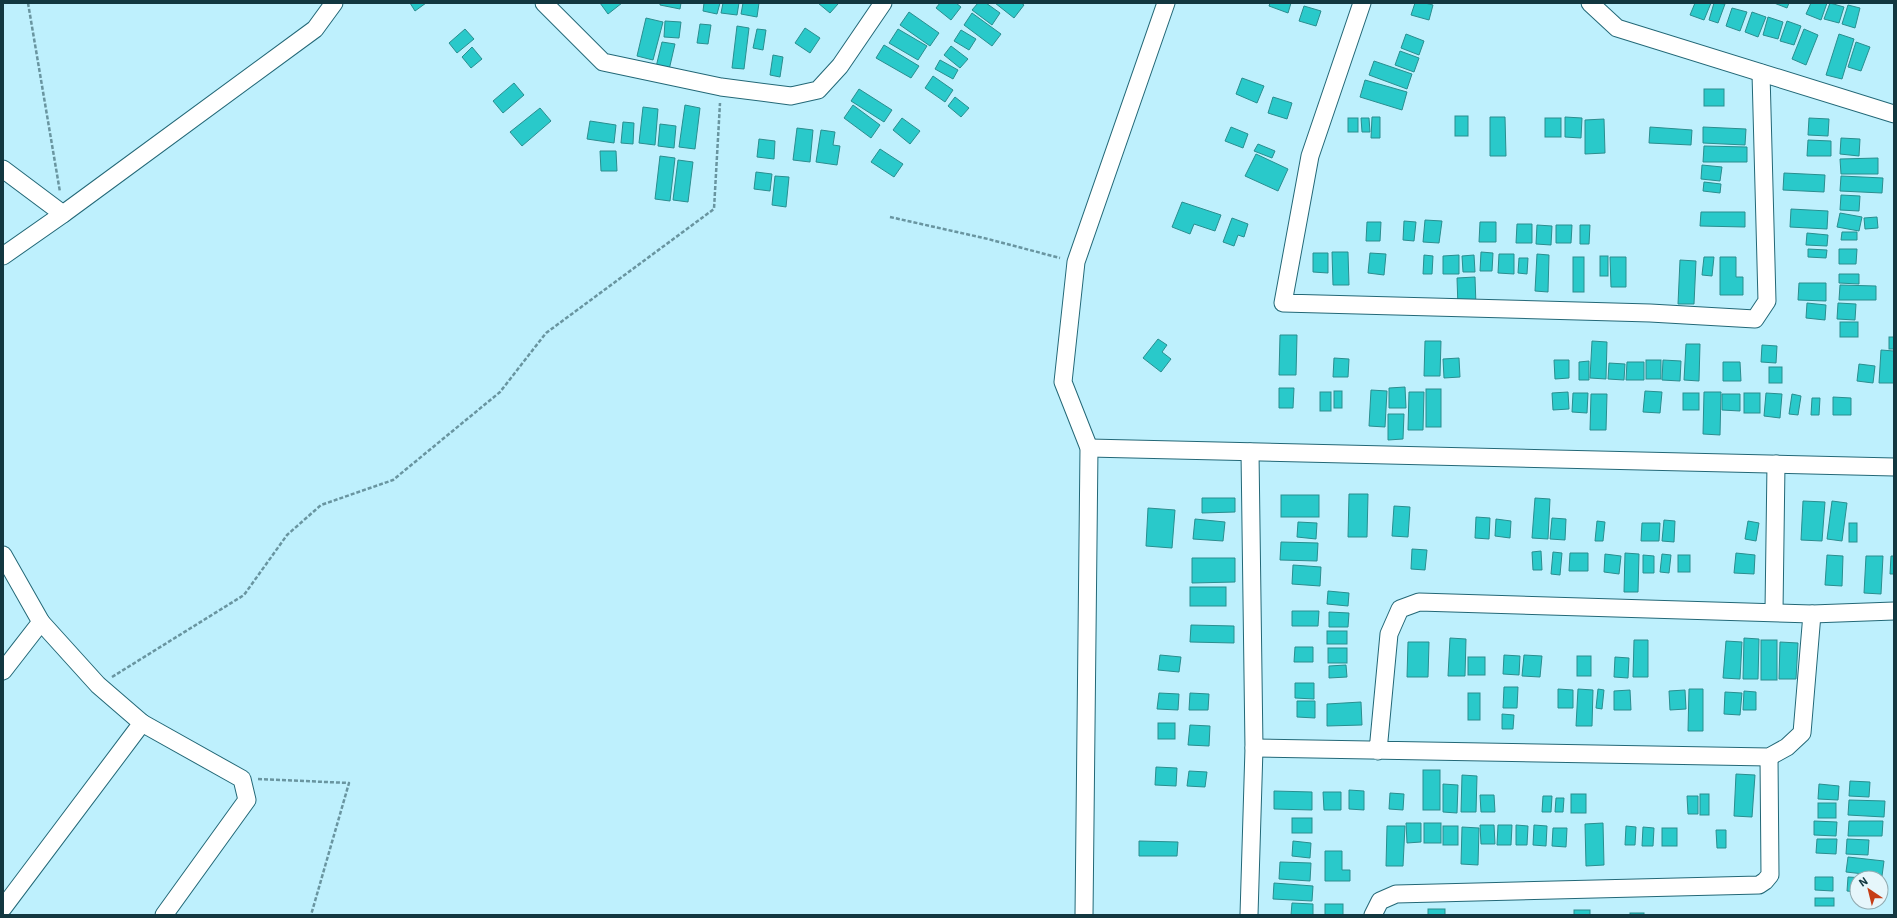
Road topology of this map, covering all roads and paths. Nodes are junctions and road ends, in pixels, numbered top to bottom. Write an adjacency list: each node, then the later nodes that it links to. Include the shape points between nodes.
1 (28, 3): 12 (path)
2 (334, 3): 12 (street, via 315,29)
3 (544, 3): 9 (street, via 603,62)
4 (883, 3): 9 (street, via 840,66 818,90 791,96)
5 (1166, 3): 15 (street)
6 (1362, 3): 8 (street, via 1310,156 1283,303 1650,313 1755,319 1767,301)
7 (1590, 3): 8 (street, via 1617,28)
8 (1761, 73): 10 (street)
9 (721, 87): 26 (path, via 714,209 546,333 500,392 393,480 321,505 286,535 244,595)
10 (1894, 114)
11 (3, 169): 12 (street)
12 (63, 214): 14 (street)
13 (890, 216): 15 (path)
14 (3, 256)
15 (1076, 262): 16 (street, via 1063,382)
16 (1089, 448): 17 (street); 35 (street)
17 (1250, 452): 18 (street); 28 (street)
18 (1776, 464): 19 (street); 22 (street)
19 (1894, 467)
20 (3, 555): 24 (street)
21 (1894, 610): 23 (street)
22 (1774, 611): 23 (street); 29 (street, via 1419,602 1400,609 1389,634)
23 (1812, 614): 30 (street, via 1802,733 1787,747)
24 (41, 622): 25 (street); 26 (street)
25 (3, 671)
26 (98, 686): 27 (street)
27 (142, 723): 31 (street); 32 (street)
28 (1254, 748): 29 (street); 36 (street)
29 (1378, 750): 30 (street)
30 (1769, 757): 37 (street, via 1770,875 1759,885 1396,894 1380,901)
31 (242, 779): 33 (street, via 248,800); 34 (path, via 349,783)
32 (3, 908)
33 (164, 915)
34 (311, 915)
35 (1084, 915)
36 (1248, 915)
37 (1373, 915)

